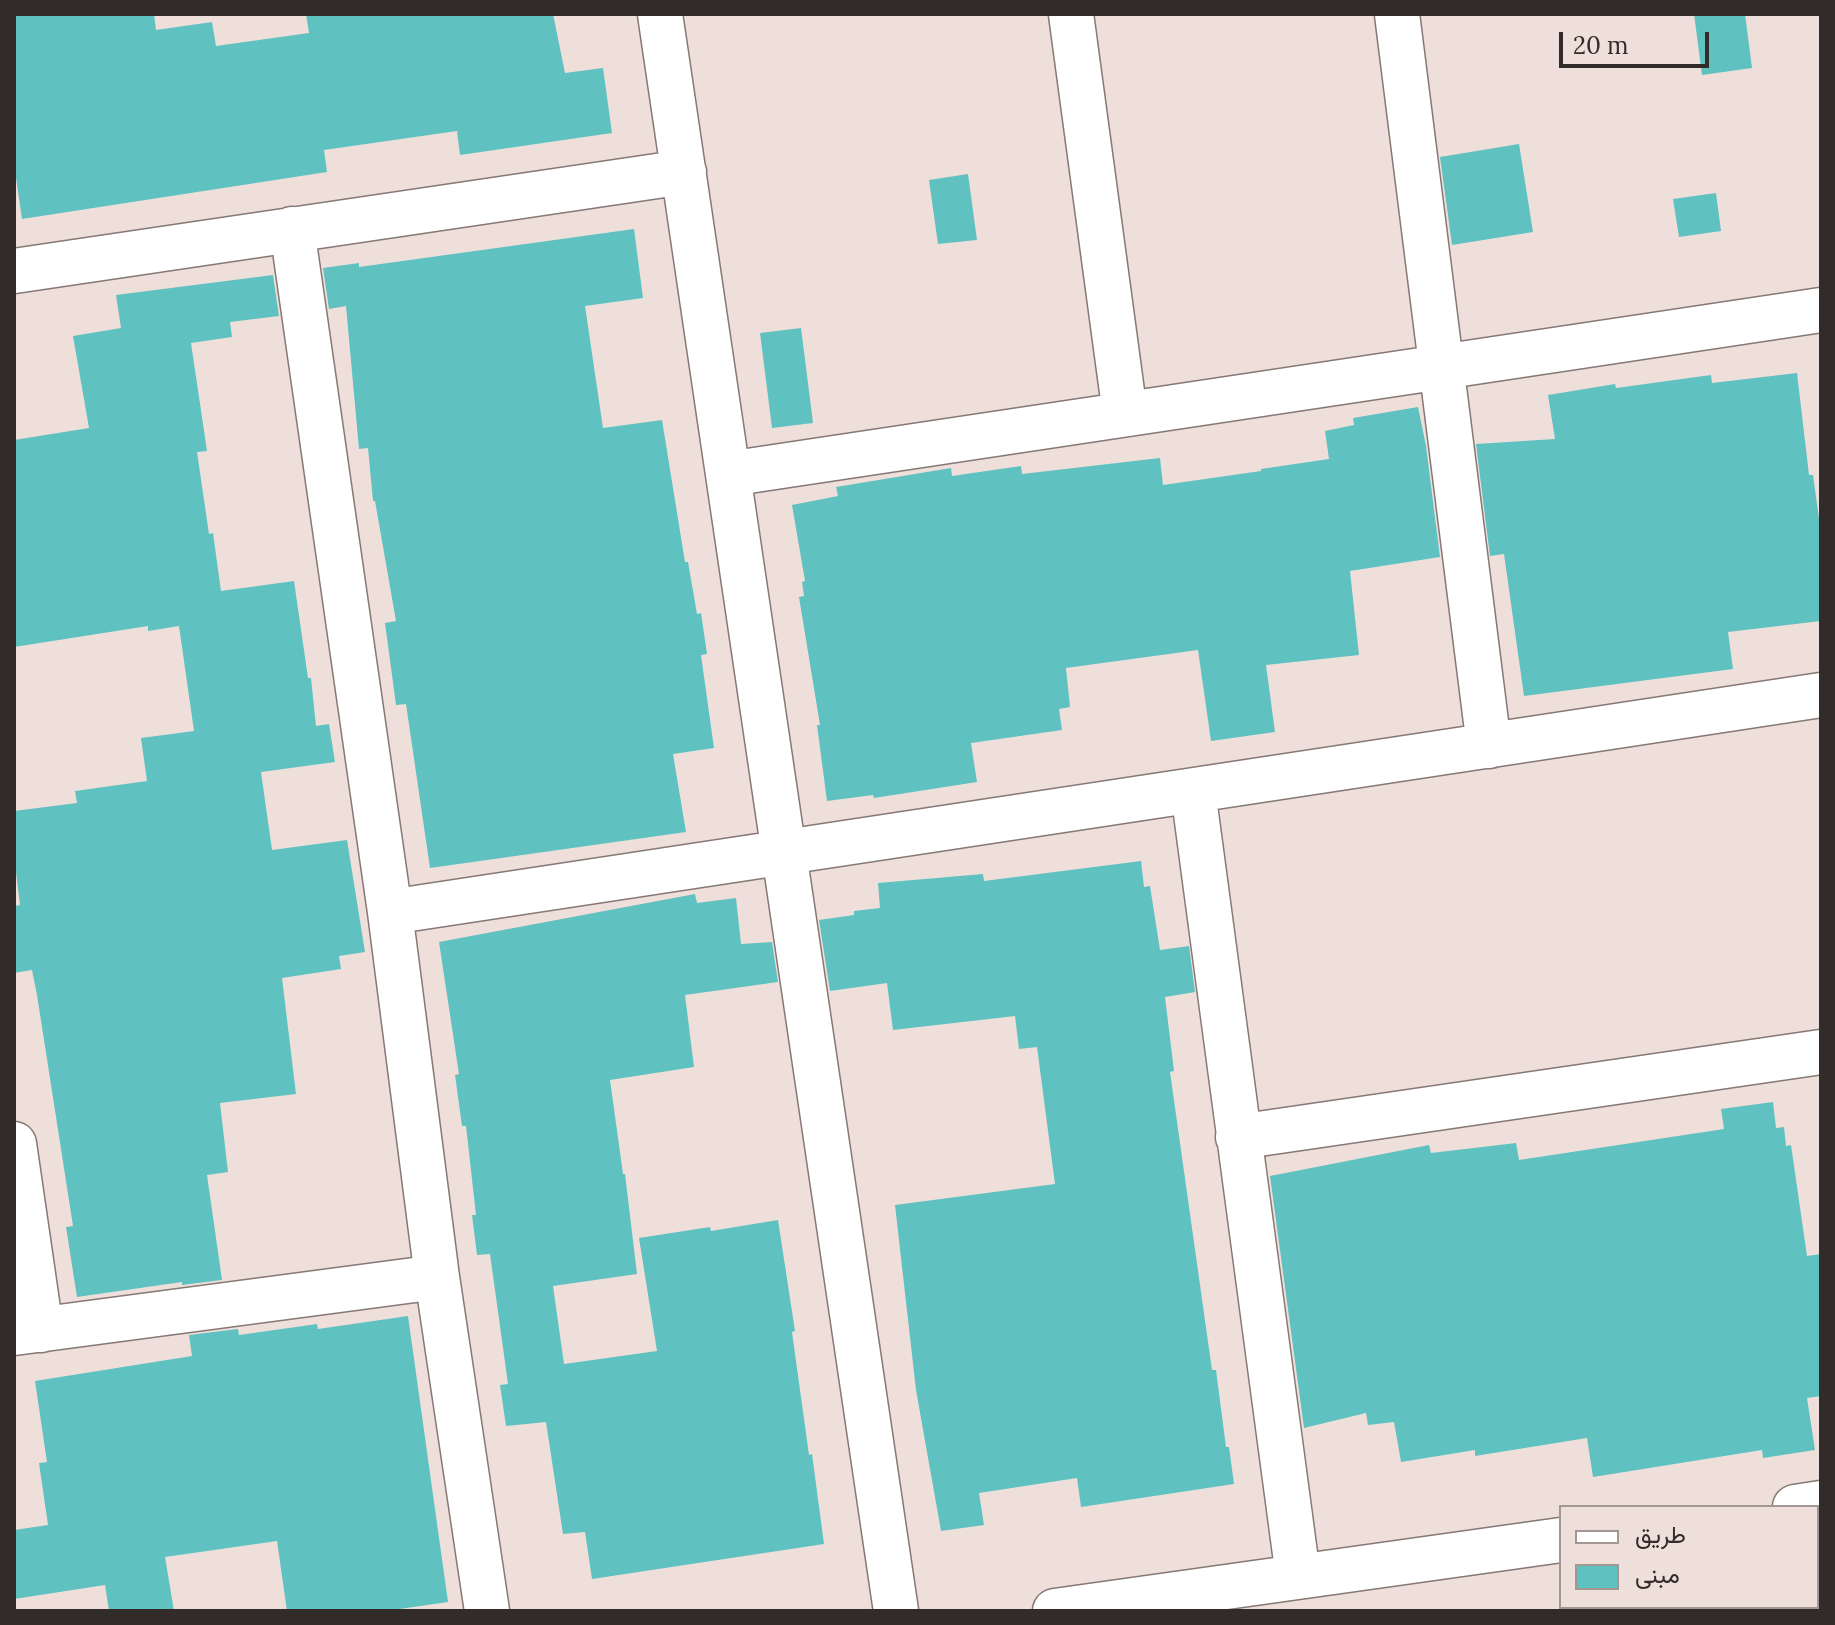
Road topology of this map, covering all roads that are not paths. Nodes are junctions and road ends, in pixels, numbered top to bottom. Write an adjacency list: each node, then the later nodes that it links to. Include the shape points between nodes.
1 (660, 14): 4 (street)
2 (1071, 14): 9 (street)
3 (1397, 14): 8 (street)
4 (684, 172): 5 (street); 10 (street)
5 (292, 229): 6 (street); 15 (street)
6 (14, 271)
7 (1821, 310): 8 (street)
8 (1442, 366): 9 (street); 12 (street)
9 (1125, 414): 10 (street)
10 (728, 474): 14 (street)
11 (1821, 695): 12 (street)
12 (1489, 746): 13 (street)
13 (1193, 791): 14 (street); 17 (street)
14 (784, 853): 15 (street); 24 (street)
15 (390, 912): 19 (street)
16 (1821, 1052): 17 (street)
17 (1238, 1137): 22 (street)
18 (14, 1144): 20 (street)
19 (437, 1277): 20 (street); 23 (street)
20 (27, 1331)
21 (1559, 1540): 22 (street)
22 (1298, 1576): 25 (street)
23 (487, 1611)
24 (896, 1611)
25 (1055, 1611)

